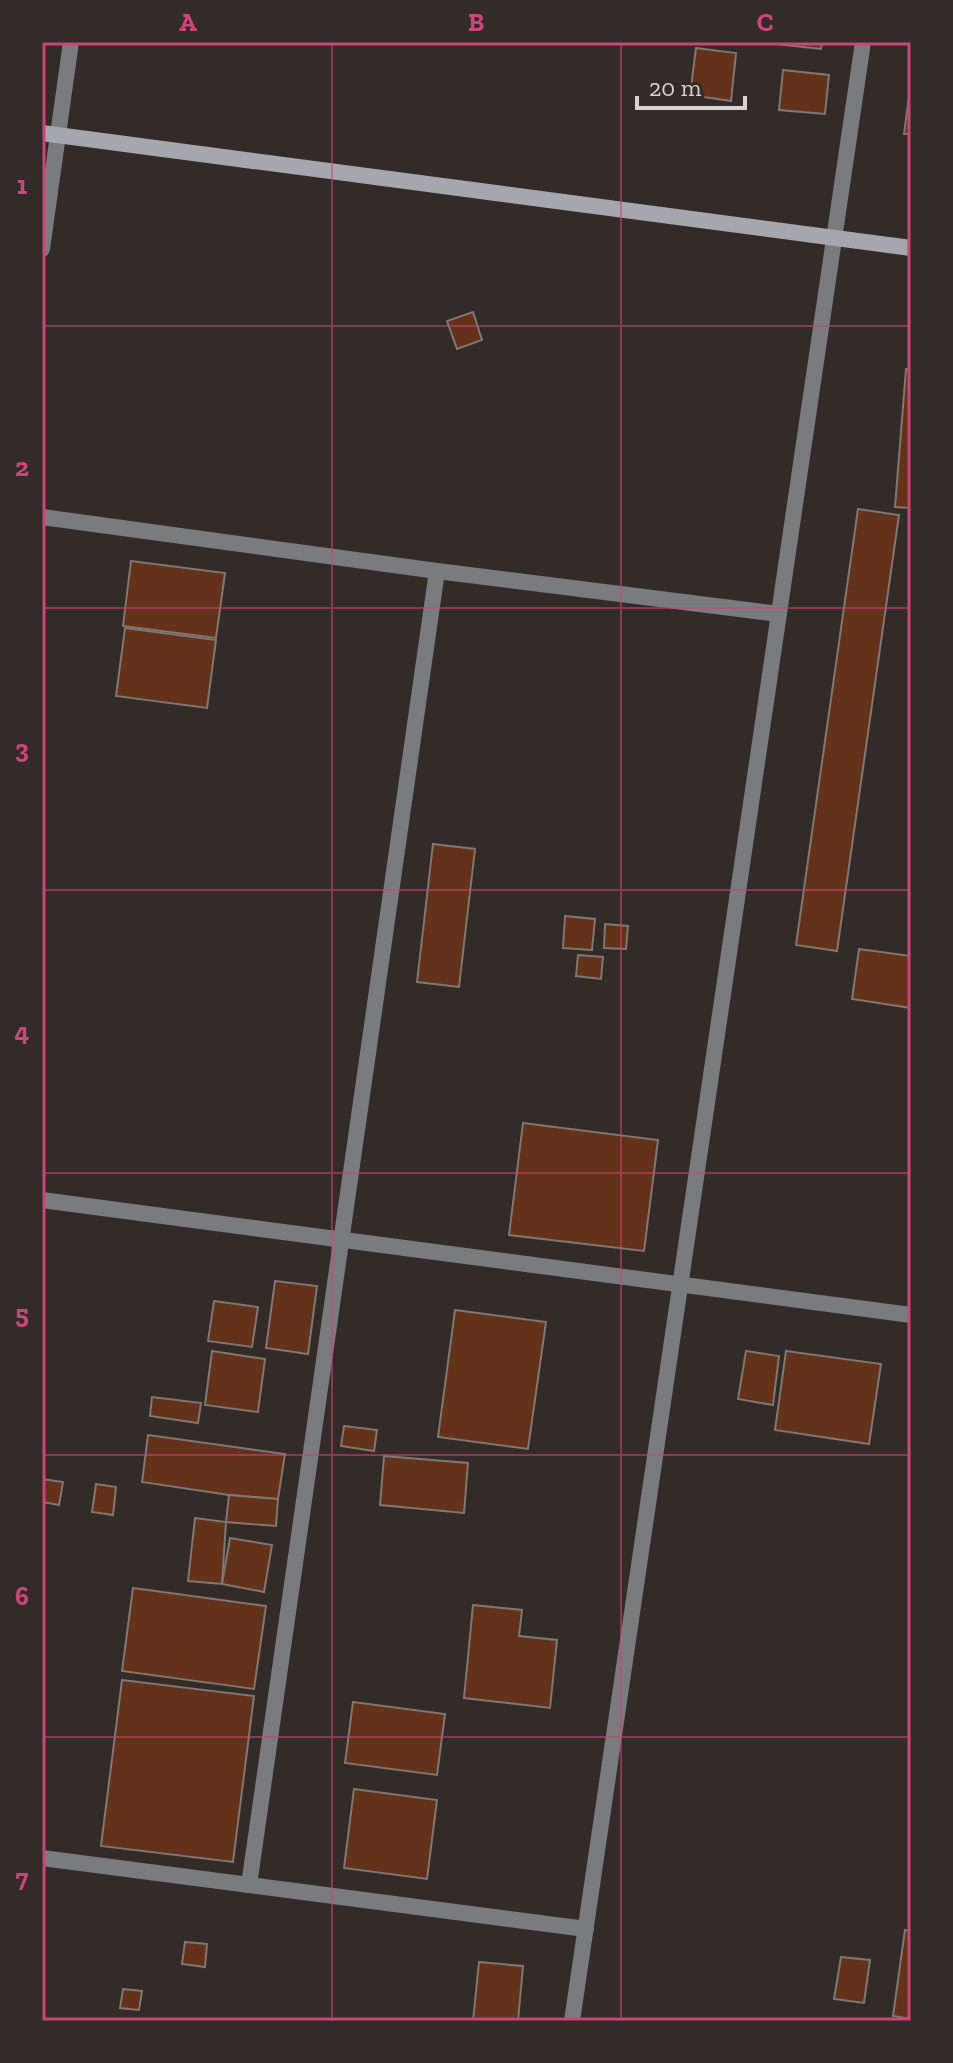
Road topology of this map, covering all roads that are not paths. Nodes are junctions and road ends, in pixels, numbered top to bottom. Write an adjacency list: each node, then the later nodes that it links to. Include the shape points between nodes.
1 (71, 42): 3 (street)
2 (863, 42): 4 (street)
3 (50, 134): 4 (street); 6 (street)
4 (834, 237): 5 (street); 9 (street)
5 (911, 248)
6 (42, 249)
7 (42, 517): 8 (street)
8 (437, 571): 9 (street); 11 (street)
9 (779, 614): 12 (street)
10 (42, 1200): 11 (street)
11 (341, 1239): 12 (street); 15 (street)
12 (681, 1284): 13 (street); 16 (street)
13 (911, 1315)
14 (42, 1858): 15 (street)
15 (249, 1885): 16 (street)
16 (586, 1929): 17 (street)
17 (572, 2021)

